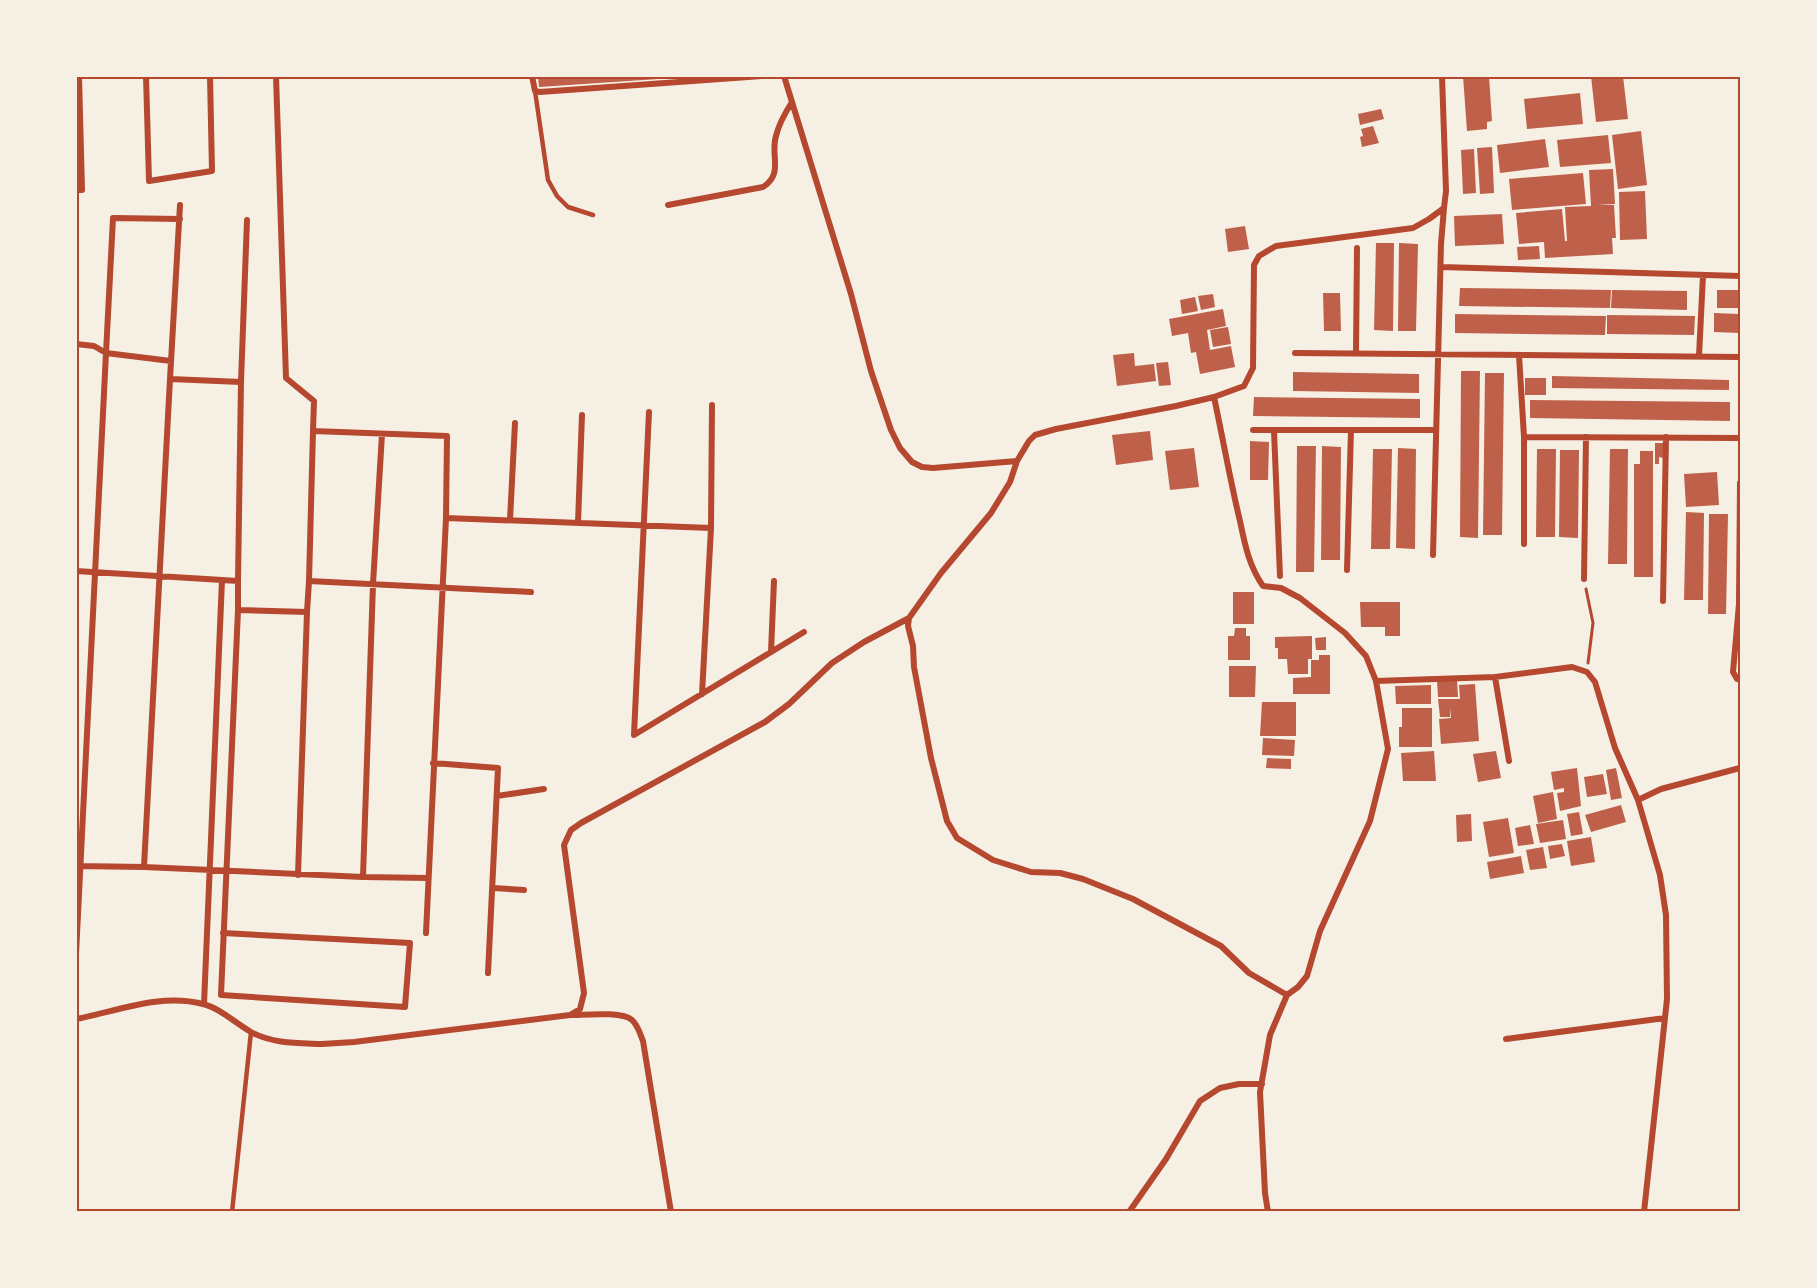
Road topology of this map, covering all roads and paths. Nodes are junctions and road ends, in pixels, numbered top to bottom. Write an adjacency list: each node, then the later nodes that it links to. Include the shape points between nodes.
1 (79, 76): 11 (street, via 82,190)
2 (146, 76): 3 (street, via 149,181 212,171)
3 (210, 76)
4 (276, 76): 41 (street, via 286,378 314,401)
5 (532, 76): 9 (street)
6 (762, 76): 9 (street)
7 (784, 76): 10 (street)
8 (1442, 76): 14 (street)
9 (535, 91): 15 (lane, via 548,180 556,196 568,207)
10 (792, 102): 13 (street, via 775,138 775,173 771,182 763,187); 48 (street, via 871,371 900,448 922,467)
11 (76, 190)
12 (180, 205): 16 (street)
13 (668, 206)
14 (1444, 208): 19 (street); 33 (street, via 1413,228 1276,246 1259,256 1254,265 1253,368 1244,386)
15 (593, 215)
16 (180, 219): 23 (street, via 113,218); 30 (street)
17 (247, 220): 32 (street)
18 (1357, 248): 25 (street)
19 (1441, 267): 20 (street); 26 (street)
20 (1703, 275): 21 (street); 28 (street)
21 (1740, 276)
22 (76, 344): 23 (street, via 94,346)
23 (106, 353): 30 (street); 60 (street)
24 (1296, 353): 25 (street)
25 (1356, 353): 26 (street)
26 (1438, 354): 27 (street); 40 (street)
27 (1519, 355): 28 (street); 44 (street)
28 (1699, 356): 29 (street)
29 (1740, 357)
30 (171, 361): 31 (street)
31 (170, 379): 32 (street); 61 (street)
32 (241, 382): 66 (street)
33 (1214, 397): 48 (street, via 1042,432 1029,441); 81 (street, via 1231,486 1254,574 1263,586 1281,588 1300,598 1345,633 1366,656)
34 (712, 405): 55 (street)
35 (649, 412): 54 (street)
36 (582, 415): 53 (street)
37 (515, 423): 52 (street)
38 (1253, 430): 42 (street)
39 (1351, 430): 40 (street); 42 (street); 58 (street)
40 (1436, 430): 57 (street)
41 (313, 431): 43 (street); 67 (street)
42 (1274, 431): 62 (street)
43 (382, 434): 51 (street, via 447,436); 68 (street)
44 (1524, 436): 45 (street); 56 (street)
45 (1586, 437): 46 (street); 63 (street)
46 (1666, 437): 47 (street); 71 (street)
47 (1740, 438)
48 (1017, 461): 75 (street, via 1010,482 991,513)
49 (1740, 483): 50 (street)
50 (1740, 513): 72 (street)
51 (446, 518): 52 (street); 69 (street)
52 (510, 520): 53 (street)
53 (578, 523): 54 (street)
54 (643, 526): 55 (street); 82 (street, via 634,735)
55 (711, 528): 82 (street)
56 (1524, 544)
57 (1433, 555)
58 (1347, 570)
59 (76, 571): 60 (street)
60 (94, 572): 61 (street); 89 (street)
61 (160, 576): 64 (street); 90 (street)
62 (1280, 576)
63 (1584, 579): 78 (path, via 1593,623)
64 (222, 580): 66 (street); 91 (street)
65 (774, 580): 77 (street)
66 (238, 581): 73 (street)
67 (309, 581): 68 (street); 74 (street)
68 (373, 584): 69 (street); 94 (street)
69 (441, 587): 70 (street); 84 (street)
70 (531, 592)
71 (1664, 601)
72 (1740, 604): 80 (street, via 1733,672)
73 (238, 610): 74 (street); 92 (street)
74 (307, 612): 93 (street)
75 (909, 618): 102 (street, via 933,766 947,821 957,838 993,860 1031,872 1083,879 1133,899 1221,946 1249,973); 104 (street, via 832,663 765,722 571,830 564,845 584,993 579,1009)
76 (804, 632): 77 (street)
77 (771, 652): 82 (street)
78 (1587, 672): 79 (street, via 1572,667); 88 (street, via 1595,682 1615,748)
79 (1495, 677): 81 (street); 83 (street)
80 (1740, 680)
81 (1376, 681): 102 (street, via 1388,749 1370,821 1320,931 1307,976)
82 (702, 694)
83 (1509, 761)
84 (433, 763): 87 (street, via 498,768); 95 (street)
85 (1740, 768): 88 (street, via 1661,789)
86 (544, 789): 87 (street)
87 (497, 796): 96 (street)
88 (1638, 800): 105 (street, via 1660,875 1666,915)
89 (78, 866): 90 (street); 100 (street)
90 (144, 867): 91 (street)
91 (210, 870): 92 (street); 103 (street)
92 (226, 871): 93 (street); 98 (street)
93 (298, 874): 94 (street)
94 (363, 878): 95 (street)
95 (428, 878): 99 (street)
96 (492, 888): 97 (street); 101 (street)
97 (524, 890)
98 (223, 933): 98 (street, via 221,995 405,1007 410,944)
99 (426, 933)
100 (76, 954)
101 (488, 973)
102 (1287, 995): 109 (street, via 1270,1035)
103 (204, 1004): 106 (street, via 162,1001); 107 (street)
104 (570, 1015): 107 (street, via 322,1044 274,1041); 111 (street, via 625,1015 638,1029)
105 (1665, 1018): 108 (street); 114 (street)
106 (76, 1019)
107 (251, 1032): 110 (lane)
108 (1506, 1039)
109 (1262, 1084): 112 (street, via 1220,1088 1200,1101); 113 (street)
110 (232, 1212)
111 (671, 1212)
112 (1129, 1212)
113 (1268, 1212)
114 (1644, 1212)

